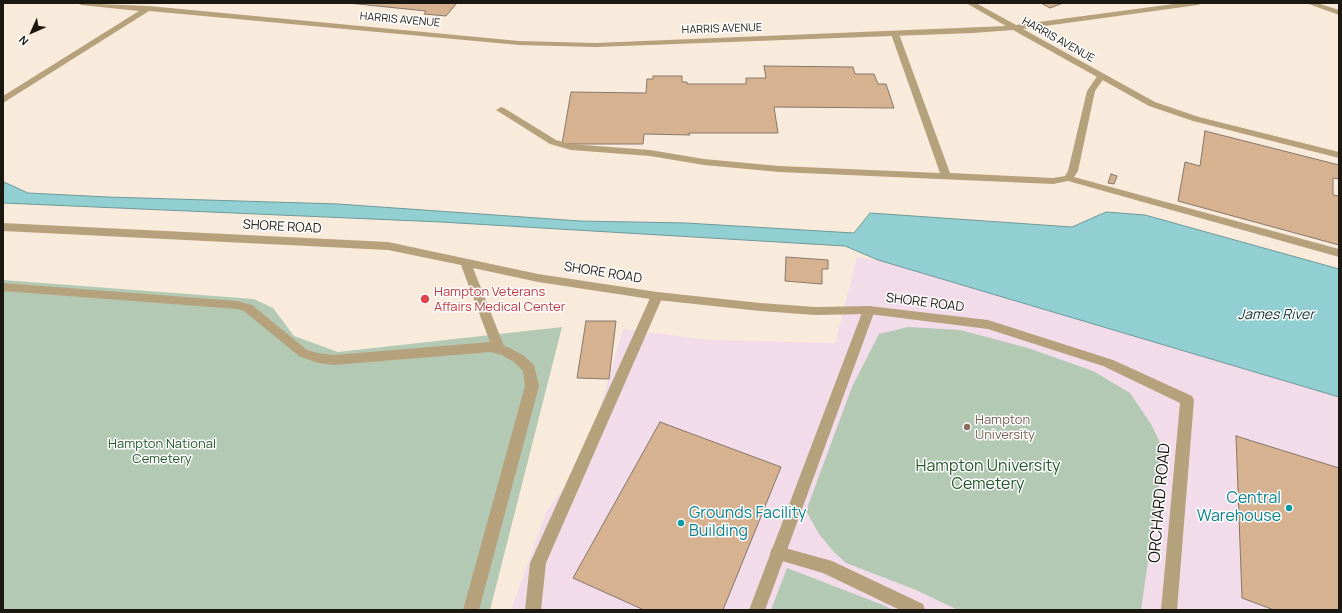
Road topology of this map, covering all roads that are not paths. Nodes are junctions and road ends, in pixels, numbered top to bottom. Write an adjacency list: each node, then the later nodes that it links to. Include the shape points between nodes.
1 (81, 3): 7 (street, HARRIS AVENUE)
2 (156, 3): 7 (street)
3 (176, 3): 7 (street)
4 (970, 3): 9 (street)
5 (1198, 3): 9 (street)
6 (1310, 3): 8 (street)
7 (146, 9): 10 (street, HARRIS AVENUE, via 541,44 595,45); 12 (street)
8 (1339, 13)
9 (1013, 28): 10 (street, HARRIS AVENUE); 11 (street, HARRIS AVENUE)
10 (895, 34): 15 (street)
11 (1101, 77): 14 (street, HARRIS AVENUE, via 1165,110); 16 (street, via 1091,92 1073,171)
12 (3, 100)
13 (501, 110): 15 (street, via 553,142 571,147 650,153 704,162 780,169)
14 (1339, 155)
15 (946, 175): 16 (street, via 1053,180)
16 (1068, 178): 18 (street)
17 (3, 227): 19 (street, SHORE ROAD, via 388,246)
18 (1339, 253)
19 (465, 262): 21 (street, SHORE ROAD, via 538,278); 23 (street)
20 (3, 287): 23 (street, via 238,305 248,308 303,353 318,358 491,347)
21 (657, 296): 22 (street, SHORE ROAD, via 816,311); 27 (street, via 538,563)
22 (869, 310): 24 (street, SHORE ROAD, via 988,325 1108,363); 25 (street)
23 (499, 350): 26 (street, via 519,359 529,369 532,386)
24 (1187, 400): 30 (street, ORCHARD ROAD)
25 (778, 552): 28 (street); 29 (street, via 826,566)
26 (471, 610)
27 (534, 610)
28 (756, 610)
29 (917, 610)
30 (1169, 610)

